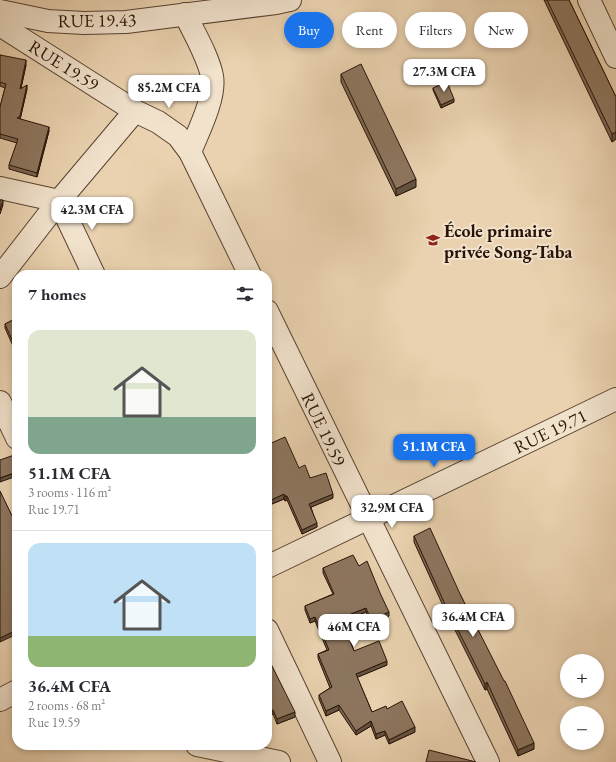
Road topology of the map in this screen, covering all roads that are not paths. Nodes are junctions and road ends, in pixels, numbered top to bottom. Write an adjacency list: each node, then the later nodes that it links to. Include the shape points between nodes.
1 (589, 0): 6 (street)
2 (280, 1): 4 (street, RUE 19.43)
3 (0, 11): 4 (street, RUE 19.43, via 48,20 84,23 126,22)
4 (185, 14): 8 (street, via 212,77 210,100)
5 (0, 25): 7 (street, RUE 19.59)
6 (616, 58)
7 (135, 111): 8 (street, RUE 19.59, via 158,122 178,136); 10 (street)
8 (190, 152): 12 (street, RUE 19.59)
9 (0, 188): 10 (street)
10 (59, 202): 11 (street); 13 (street)
11 (92, 270)
12 (248, 270)
13 (0, 277)
14 (272, 321): 18 (street, RUE 19.59)
15 (616, 399): 18 (street, RUE 19.71)
16 (0, 402): 17 (street)
17 (12, 427)
18 (368, 518): 19 (street, RUE 19.71); 27 (street, RUE 19.59)
19 (272, 565)
20 (272, 640): 26 (street)
21 (12, 694): 22 (street)
22 (0, 701): 23 (street)
23 (12, 706)
24 (221, 750): 25 (street)
25 (279, 762)
26 (330, 762)
27 (488, 762)

